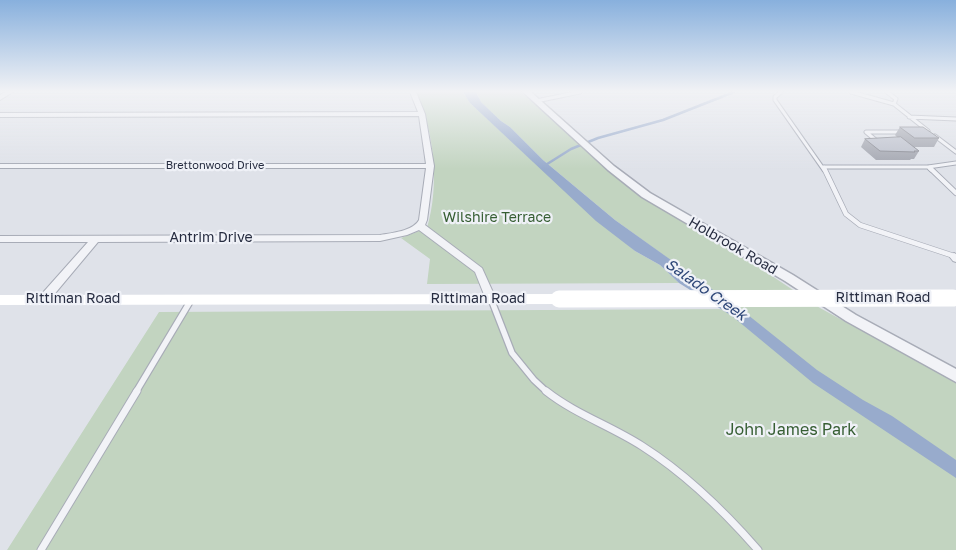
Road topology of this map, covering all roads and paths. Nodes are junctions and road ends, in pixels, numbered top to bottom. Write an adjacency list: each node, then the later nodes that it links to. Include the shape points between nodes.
1 (423, 118): 14 (street)
2 (554, 118): 27 (street, Holbrook Road, via 646,195 851,318)
3 (789, 118): 15 (lane)
4 (910, 118): 9 (lane)
5 (937, 118): 6 (lane)
6 (956, 120)
7 (911, 132): 10 (lane, via 866,132)
8 (920, 132): 9 (lane)
9 (929, 132): 11 (lane)
10 (879, 143)
11 (955, 151)
12 (956, 162): 16 (lane)
13 (0, 166): 14 (street, Brettonwood Drive)
14 (430, 166): 18 (street)
15 (823, 168): 16 (lane); 21 (lane, via 846,214 860,225)
16 (928, 168): 17 (lane)
17 (956, 193)
18 (420, 226): 19 (street, Antrim Drive, via 380,238); 22 (street, via 479,270)
19 (96, 238): 20 (street, Antrim Drive); 26 (street)
20 (0, 239)
21 (955, 257)
22 (491, 298): 23 (main road, Rittiman Road, bridge); 24 (main road, Rittiman Road); 29 (lane, via 510,350 541,388 563,405 640,445 687,478 720,507)
23 (955, 298)
24 (192, 299): 26 (main road, Rittiman Road); 28 (lane)
25 (0, 300): 26 (main road, Rittiman Road)
26 (42, 300)
27 (956, 376)
28 (41, 550)
29 (758, 550)

